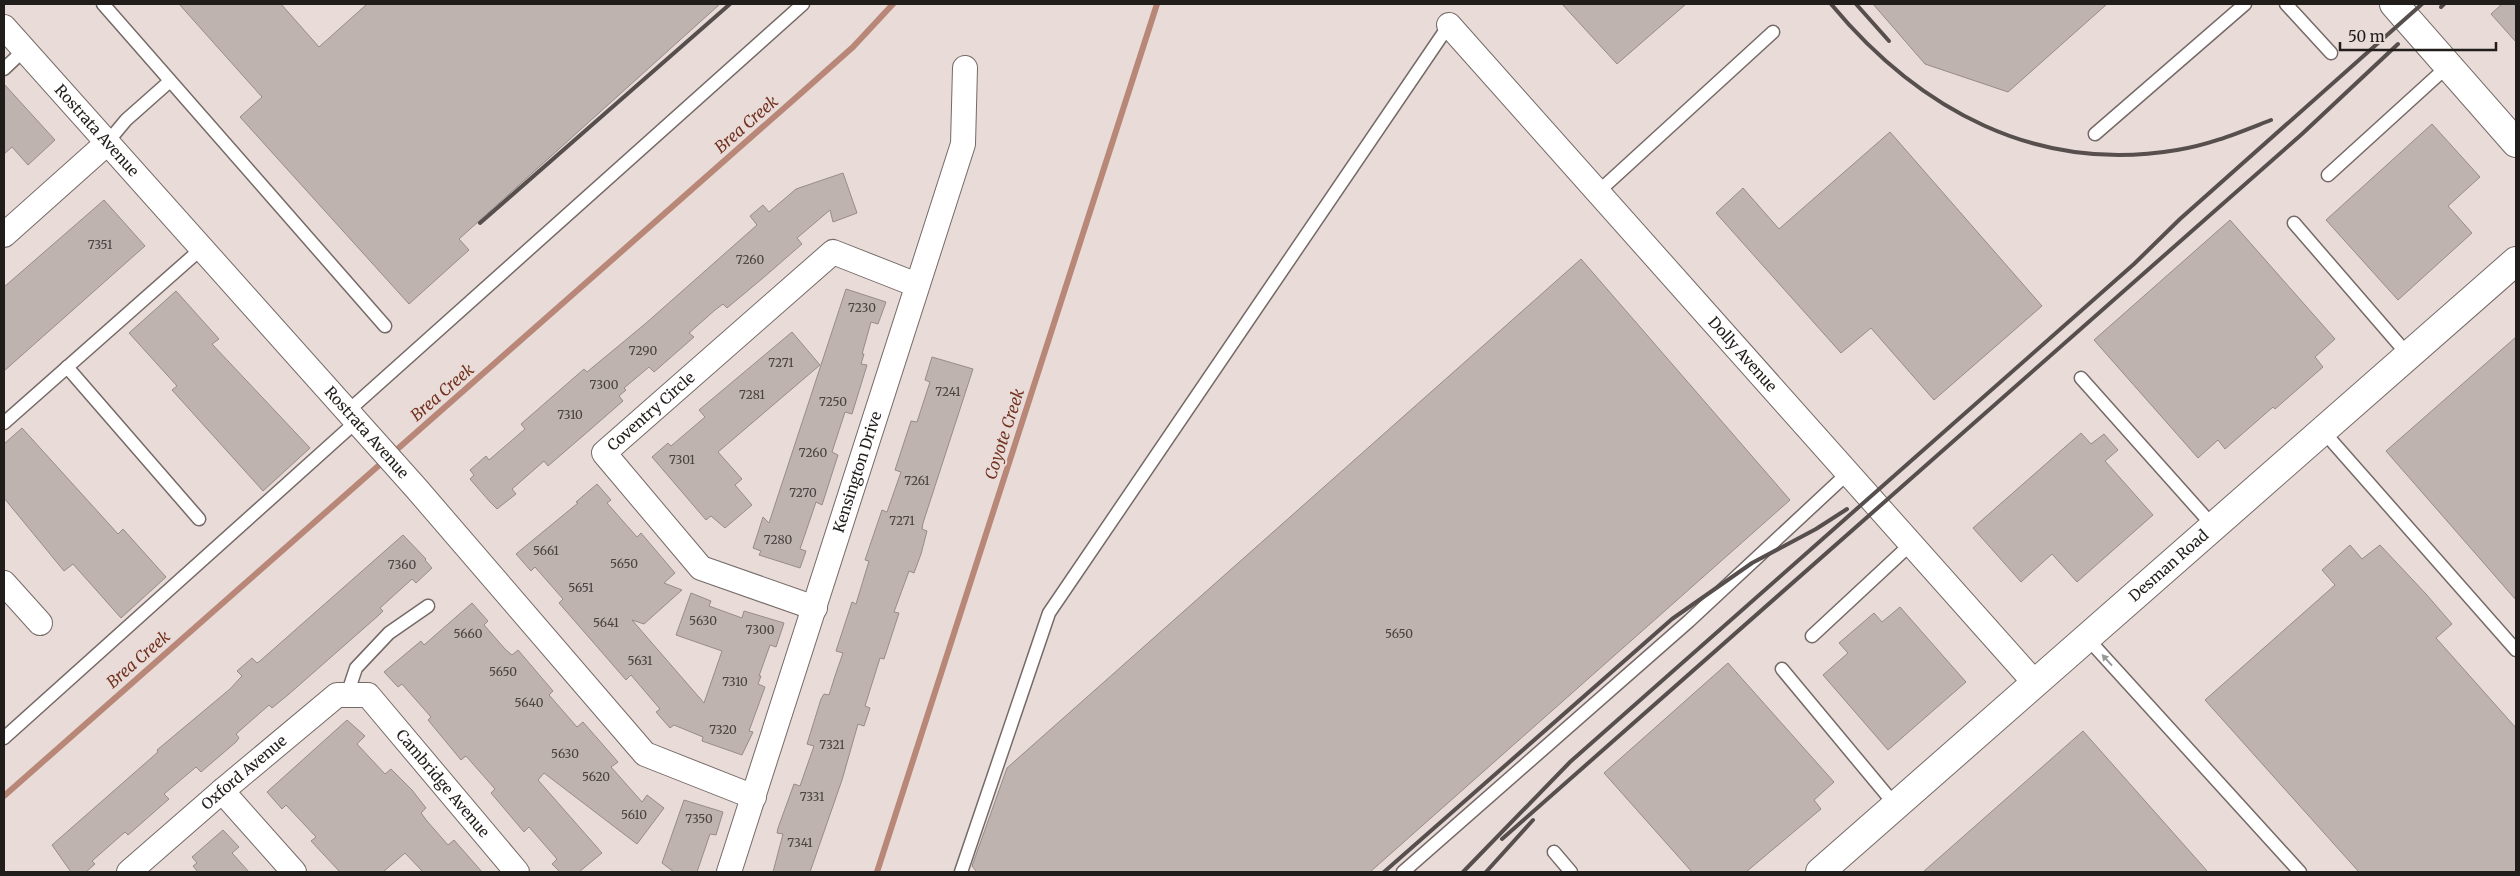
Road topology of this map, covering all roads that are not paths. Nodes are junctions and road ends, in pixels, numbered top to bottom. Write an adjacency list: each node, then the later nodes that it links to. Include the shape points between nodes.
1 (103, 4): 14 (lane)
2 (803, 4): 29 (lane)
3 (2245, 4): 15 (lane)
4 (2286, 4): 10 (lane)
5 (2394, 4): 11 (street)
6 (1449, 26): 19 (street, Dolly Avenue); 55 (lane, via 1049,613)
7 (4, 27): 9 (street, Rostrata Avenue)
8 (1773, 32): 19 (lane)
9 (24, 50): 13 (lane); 17 (street, Rostrata Avenue)
10 (2331, 53)
11 (2449, 65): 16 (street); 18 (lane)
12 (965, 68): 24 (street, Kensington Drive, via 963,144)
13 (4, 69)
14 (170, 81): 17 (lane, via 126,120); 25 (lane)
15 (2095, 134)
16 (2516, 143)
17 (106, 144): 21 (street); 22 (street, Rostrata Avenue)
18 (2328, 175)
19 (1598, 192): 32 (street, Dolly Avenue)
20 (2294, 223): 26 (lane)
21 (4, 234)
22 (201, 249): 27 (lane); 29 (street, Rostrata Avenue)
23 (2516, 261): 26 (street, Desman Road)
24 (916, 285): 38 (street, Kensington Drive); 38 (street, Coventry Circle, via 833,252 604,453 701,568)
25 (385, 326)
26 (2408, 356): 31 (street, Desman Road)
27 (67, 368): 30 (lane); 33 (lane)
28 (2081, 378): 34 (lane)
29 (355, 418): 46 (lane); 48 (street, Rostrata Avenue, via 645,754)
30 (4, 423)
31 (2323, 431): 34 (street, Desman Road); 42 (lane)
32 (1849, 472): 35 (street, Dolly Avenue); 56 (lane, via 1689,621)
33 (199, 519)
34 (2214, 527): 41 (street, Desman Road)
35 (1912, 543): 40 (lane); 44 (street, Dolly Avenue)
36 (4, 583): 39 (street)
37 (428, 606): 45 (lane, via 389,633 356,668)
38 (815, 608): 48 (street, Kensington Drive)
39 (40, 623)
40 (1812, 636)
41 (2087, 638): 44 (street, Desman Road); 59 (lane, one-way to 41)
42 (2516, 650)
43 (1782, 669): 49 (lane)
44 (2035, 683): 49 (street, Desman Road)
45 (358, 695): 47 (street, Oxford Avenue, via 338,695); 53 (street, Cambridge Avenue)
46 (4, 738)
47 (222, 791): 51 (street, Oxford Avenue); 52 (street)
48 (754, 797): 54 (street, Kensington Drive)
49 (1896, 806): 58 (street, Desman Road)
50 (1554, 852): 57 (lane)
51 (129, 872)
52 (294, 872)
53 (516, 872)
54 (729, 872)
55 (961, 872)
56 (1404, 872)
57 (1571, 872)
58 (1820, 872)
59 (2300, 872)

